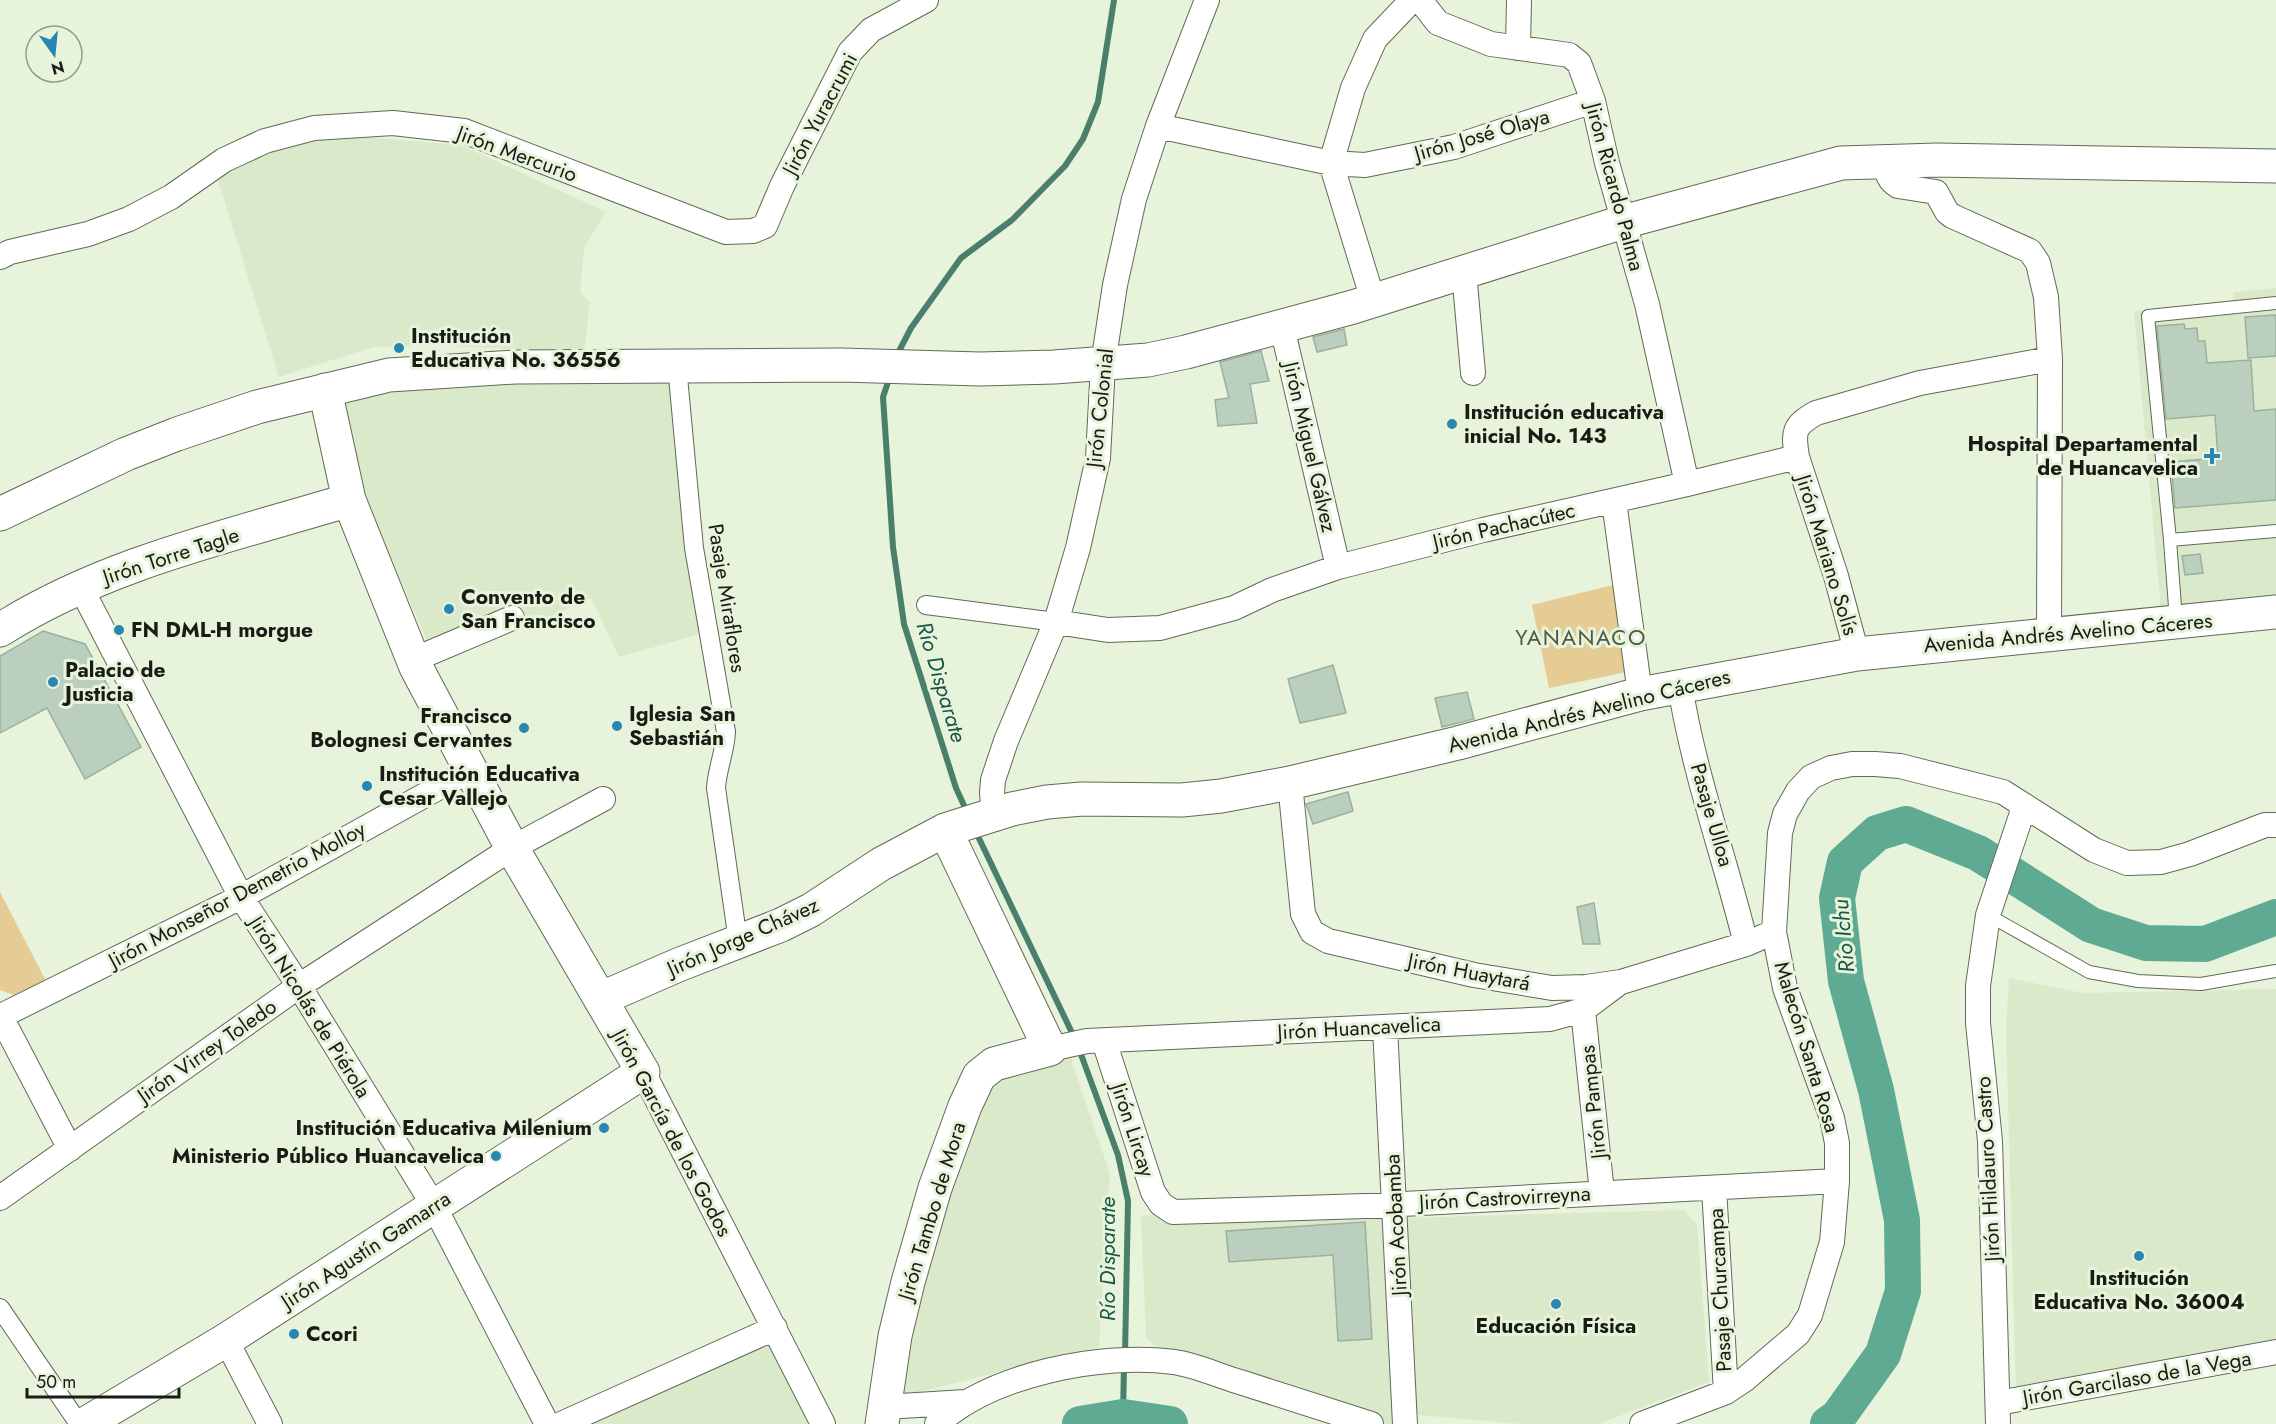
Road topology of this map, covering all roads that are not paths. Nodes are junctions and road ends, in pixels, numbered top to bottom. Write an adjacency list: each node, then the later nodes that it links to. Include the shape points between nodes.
1 (926, 0): 13 (street, Jirón Yuracrumi, via 871,30 850,52)
2 (1207, 0): 8 (street, Jirón Colonial)
3 (1412, 0): 9 (street, via 1375,39 1353,88)
4 (1420, 0): 6 (street, Jirón Ricardo Palma, via 1438,23 1491,44)
5 (1519, 0): 6 (street)
6 (1518, 48): 7 (street, Jirón Ricardo Palma, via 1550,51 1574,59)
7 (1593, 101): 9 (street, Jirón José Olaya, via 1454,147 1365,165); 12 (street, Jirón Ricardo Palma)
8 (1158, 126): 9 (street, Jirón José Olaya); 20 (street, Jirón Colonial, via 1134,199)
9 (1330, 163): 16 (street)
10 (1885, 163): 11 (main road, via 1936,160); 12 (main road, via 1835,164); 19 (street, via 1889,178 1898,186 1936,192 1952,216 2030,251 2038,263 2046,297)
11 (2276, 166)
12 (1623, 222): 15 (main road); 25 (street, Jirón Ricardo Palma, via 1647,304)
13 (765, 226): 14 (street, Jirón Mercurio, via 753,231 726,232 464,131 393,123 314,128 265,141 224,160 171,197 129,219)
14 (0, 257)
15 (1464, 272): 16 (main road); 22 (street)
16 (1373, 300): 18 (main road)
17 (2276, 303): 30 (lane, via 2148,316)
18 (1282, 327): 20 (main road, via 1157,358); 31 (street, Jirón Miguel Gálvez)
19 (2049, 359): 24 (street, via 1920,383 1816,413 1801,422 1794,435); 39 (street)
20 (1103, 364): 21 (main road, via 940,368); 36 (street, Jirón Colonial, via 1098,458)
21 (677, 366): 23 (main road, via 515,367 389,375); 54 (street, Pasaje Miraflores, via 694,548 726,732 716,789)
22 (1473, 374)
23 (325, 390): 26 (main road, Jirón García de los Godos); 28 (main road, via 257,407 126,453)
24 (1797, 457): 25 (street, Jirón Pachacútec); 40 (street, Jirón Mariano Solís)
25 (1687, 484): 27 (street, Jirón Pachacútec)
26 (349, 500): 32 (main road, Jirón Torre Tagle); 41 (main road, Jirón García de los Godos)
27 (1614, 501): 31 (street, Jirón Pachacútec); 43 (street)
28 (0, 514)
29 (2276, 531): 30 (lane)
30 (2170, 540): 37 (lane)
31 (1338, 567): 36 (street, Jirón Pachacútec, via 1234,608 1160,628 1108,630)
32 (80, 586): 38 (main road, Jirón Torre Tagle); 51 (street, Jirón Nicolás de Piérola)
33 (926, 605): 36 (street, Jirón Pachacútec)
34 (2276, 612): 37 (main road, Avenida Andrés Avelino Cáceres)
35 (512, 618): 41 (street)
36 (1056, 622): 48 (street, Jirón Colonial, via 1006,741 992,793)
37 (2176, 623): 39 (main road, Avenida Andrés Avelino Cáceres)
38 (0, 630)
39 (2049, 633): 40 (main road, Avenida Andrés Avelino Cáceres)
40 (1857, 654): 42 (main road, Avenida Andrés Avelino Cáceres)
41 (413, 660): 44 (main road, Jirón García de los Godos)
42 (1680, 686): 43 (main road, Avenida Andrés Avelino Cáceres); 55 (street, Pasaje Ulloa, via 1686,722)
43 (1640, 694): 45 (main road, Avenida Andrés Avelino Cáceres)
44 (472, 769): 50 (main road, Jirón García de los Godos); 51 (street, Jirón Monseñor Demetrio Molloy)
45 (1290, 783): 48 (main road, Avenida Andrés Avelino Cáceres, via 1182,800 1047,802); 57 (street, Jirón Huaytará, via 1303,914 1312,932 1328,941 1473,975 1552,988)
46 (603, 799): 50 (street, Jirón Virrey Toledo)
47 (2022, 814): 49 (street, Malecón Santa Rosa, via 2127,862 2161,862 2265,825); 52 (street, Jirón Hildauro Castro); 53 (street, Malecón Santa Rosa, via 2003,792 1900,766 1852,764 1811,777 1785,814)
48 (970, 821): 54 (main road, Jirón Jorge Chávez, via 881,864 811,910); 63 (main road)
49 (2276, 825)
50 (512, 848): 58 (street, Jirón Virrey Toledo); 59 (main road, Jirón García de los Godos)
51 (241, 897): 58 (street, Jirón Nicolás de Piérola); 61 (street, Jirón Monseñor Demetrio Molloy)
52 (1988, 915): 56 (lane, via 2089,972 2138,981 2201,984); 79 (street, Jirón Hildauro Castro, via 1978,986 1978,1023 1990,1141)
53 (1774, 932): 55 (street, Jirón Huaytará); 66 (street, Malecón Santa Rosa, via 1785,988 1832,1118 1837,1143)
54 (738, 941): 59 (main road, Jirón Jorge Chávez)
55 (1746, 944): 57 (street, Jirón Huaytará)
56 (2276, 971)
57 (1621, 982): 60 (street, Jirón Huancavelica)
58 (299, 986): 65 (street, Jirón Virrey Toledo); 71 (street, Jirón Nicolás de Piérola)
59 (600, 999): 64 (main road, Jirón García de los Godos)
60 (1584, 1010): 62 (street, Jirón Huancavelica, via 1550,1019); 68 (street, Jirón Pampas)
61 (0, 1016): 65 (street)
62 (1385, 1027): 63 (street, Jirón Huancavelica); 70 (street, Jirón Acobamba)
63 (1078, 1044): 72 (street, Jirón Lircay, via 1153,1192); 80 (main road, Jirón Tambo de Mora, via 994,1064 979,1076 935,1188 908,1282)
64 (643, 1072): 71 (main road, Jirón Agustín Gamarra); 74 (street, Jirón García de los Godos)
65 (70, 1149): 69 (street, Jirón Virrey Toledo)
66 (1837, 1181): 67 (street, Jirón Castrovirreyna); 77 (street, Malecón Santa Rosa, via 1832,1242 1810,1315 1798,1335)
67 (1714, 1188): 68 (street, Jirón Castrovirreyna); 77 (street, Pasaje Churcampa)
68 (1602, 1193): 70 (street, Jirón Castrovirreyna)
69 (0, 1198)
70 (1395, 1204): 72 (street, Jirón Castrovirreyna); 89 (street, Jirón Acobamba)
71 (434, 1206): 75 (main road, Jirón Agustín Gamarra); 84 (street, Jirón Nicolás de Piérola)
72 (1173, 1212)
73 (0, 1308): 81 (street)
74 (775, 1328): 85 (street); 86 (street, Jirón García de los Godos)
75 (226, 1340): 82 (main road, Jirón Agustín Gamarra); 83 (street)
76 (2276, 1352): 79 (street, Jirón Garcilaso de la Vega)
77 (1726, 1392): 90 (street, Malecón Santa Rosa)
78 (966, 1402): 80 (street); 87 (street); 88 (street, via 1014,1379 1103,1361 1159,1361 1177,1362)
79 (1998, 1414)
80 (883, 1416)
81 (80, 1424)
82 (85, 1424)
83 (270, 1424)
84 (547, 1424)
85 (561, 1424)
86 (823, 1424)
87 (937, 1424)
88 (1371, 1424)
89 (1405, 1424)
90 (1642, 1424)

